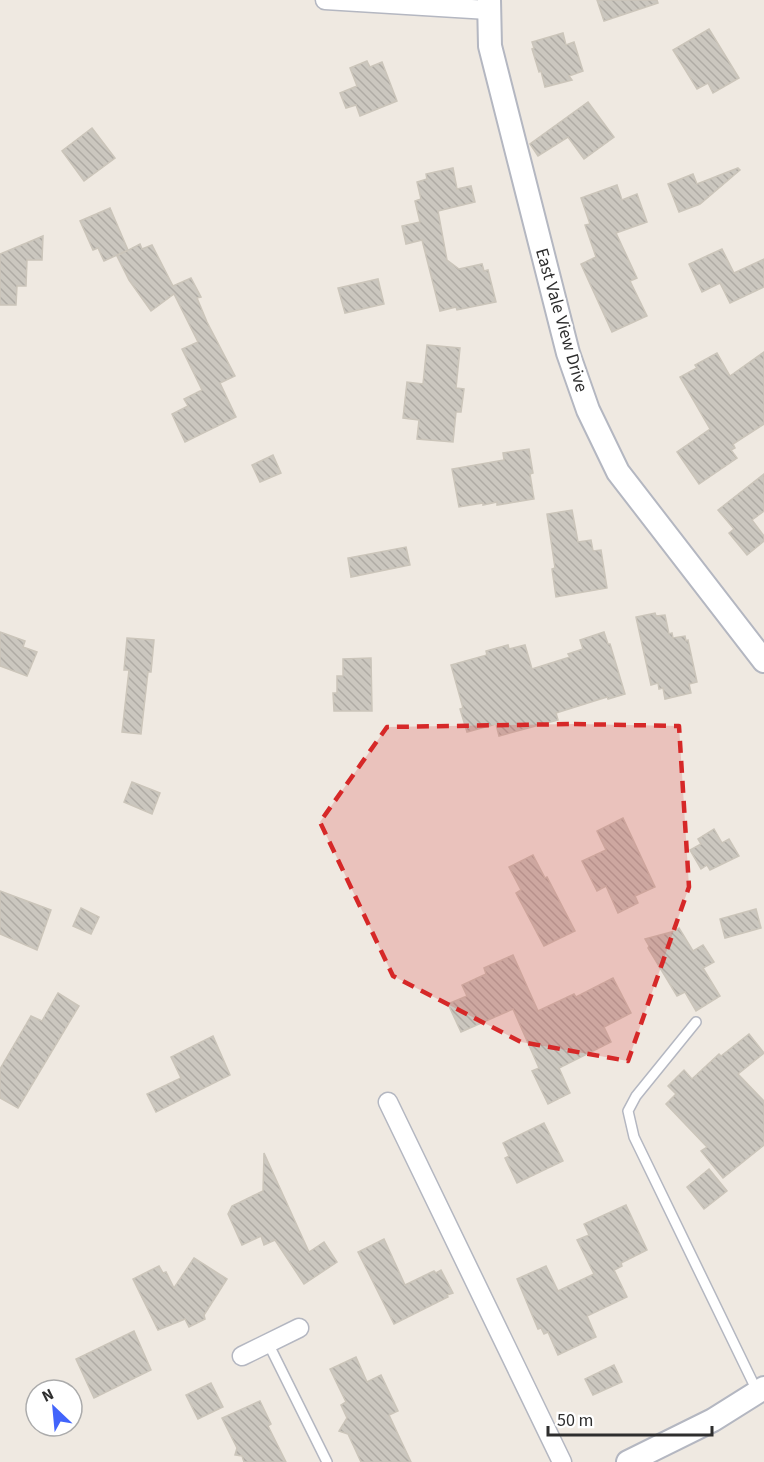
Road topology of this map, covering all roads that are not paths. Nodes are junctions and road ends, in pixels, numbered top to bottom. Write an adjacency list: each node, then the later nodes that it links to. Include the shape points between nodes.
1 (325, 0): 2 (street)
2 (489, 5): 3 (street, East Vale View Drive, via 490,46 568,353 588,410 618,472)
3 (764, 661)
4 (696, 1022): 9 (lane, via 628,1111 633,1137)
5 (388, 1102): 11 (street)
6 (299, 1328): 7 (street)
7 (268, 1343): 8 (street); 10 (lane)
8 (242, 1356)
9 (761, 1391): 12 (street)
10 (327, 1462)
11 (562, 1462)
12 (628, 1462)

